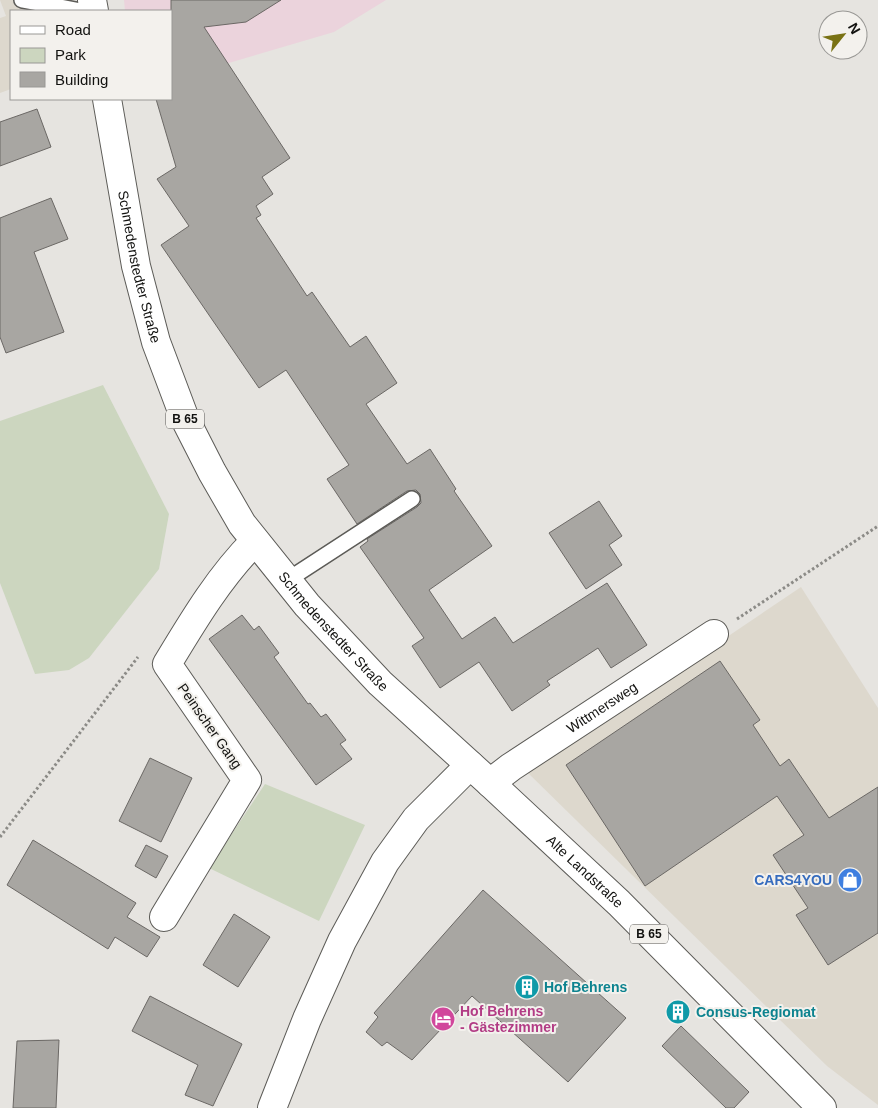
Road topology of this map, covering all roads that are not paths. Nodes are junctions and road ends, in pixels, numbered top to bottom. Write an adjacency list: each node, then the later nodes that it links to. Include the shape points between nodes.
1 (22, 0): 2 (lane)
2 (76, 10)
3 (108, 100): 5 (main road, Schmedenstedter Straße / B 65, via 136,266 156,342 185,419 212,472)
4 (412, 498): 6 (lane)
5 (255, 542): 6 (main road, Schmedenstedter Straße / B 65); 10 (main road, Peinscher Gang, via 196,614 167,664 248,780)
6 (286, 581): 8 (main road, Schmedenstedter Straße / B 65, via 380,683)
7 (714, 634): 9 (main road, Wittmersweg)
8 (470, 765): 9 (main road, Alte Landstraße / B 65); 11 (main road, via 416,819 385,862 338,950)
9 (490, 783): 12 (main road, Alte Landstraße / B 65, via 619,904)
10 (164, 917)
11 (272, 1108)
12 (822, 1108)

